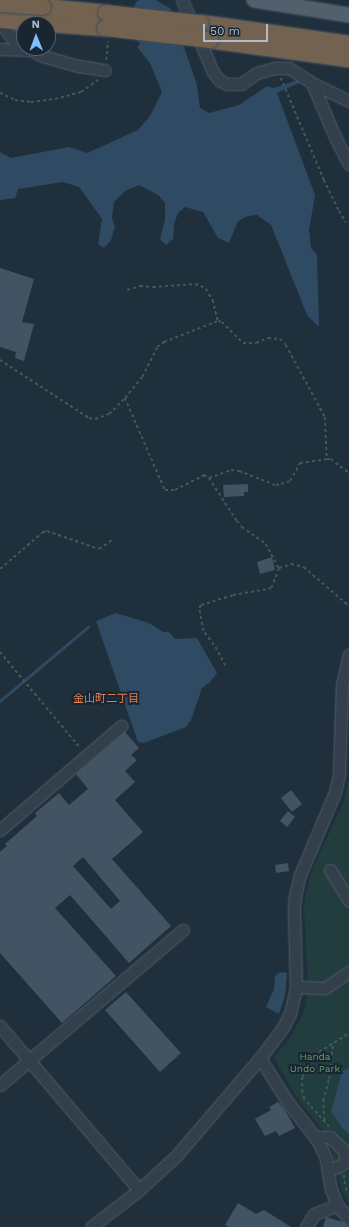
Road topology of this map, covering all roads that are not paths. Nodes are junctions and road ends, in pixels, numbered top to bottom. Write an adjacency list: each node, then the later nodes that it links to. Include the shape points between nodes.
1 (18, 0): 4 (main road)
2 (182, 0): 13 (street, via 213,72 219,80 227,84 241,84 257,73 289,68)
3 (254, 0): 5 (main road)
4 (4, 13): 6 (street, via 12,38); 7 (highway, bridge, via 43,7 106,12); 11 (highway, bridge)
5 (349, 15)
6 (16, 40)
7 (349, 44)
8 (16, 48): 9 (street)
9 (0, 49)
10 (43, 56): 12 (street)
11 (349, 59)
12 (105, 70)
13 (312, 83): 14 (street); 15 (street)
14 (349, 101)
15 (349, 164)
16 (349, 655): 23 (street, via 342,685 340,774 300,875 295,896)
17 (121, 726): 18 (street)
18 (0, 830)
19 (330, 870): 20 (street)
20 (349, 900)
21 (183, 930): 26 (street)
22 (349, 972): 23 (street, via 325,988)
23 (296, 987): 25 (street, via 290,1014)
24 (0, 1026): 26 (street)
25 (260, 1058): 28 (street, via 286,1101); 30 (street, via 176,1156)
26 (29, 1061): 27 (street); 30 (street)
27 (0, 1085)
28 (315, 1137): 29 (street, via 324,1153); 29 (street, via 330,1137 345,1154 345,1162)
29 (328, 1170): 31 (street)
30 (139, 1190): 33 (street)
31 (337, 1205): 32 (street); 34 (street, via 314,1214)
32 (349, 1219)
33 (91, 1227)
34 (306, 1227)

